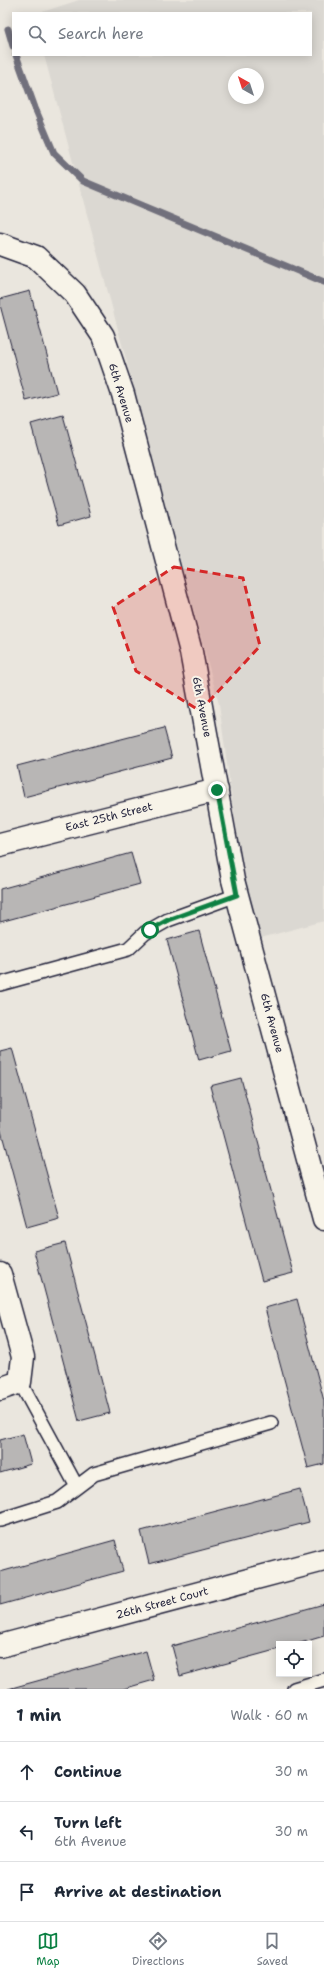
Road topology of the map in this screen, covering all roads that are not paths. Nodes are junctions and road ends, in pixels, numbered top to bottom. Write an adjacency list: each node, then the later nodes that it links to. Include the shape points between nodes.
1 (0, 244): 2 (street, 6th Avenue, via 36,257 75,294 103,336 123,394 191,652)
2 (217, 790): 3 (street, East 25th Street); 4 (street, 6th Avenue)
3 (0, 845)
4 (237, 895): 5 (lane, via 168,920 145,933 128,949); 6 (street, 6th Avenue)
5 (0, 984)
6 (324, 1219)
7 (0, 1274): 8 (street, via 23,1356)
8 (10, 1386): 10 (lane)
9 (271, 1423): 10 (lane, via 94,1474)
10 (77, 1487): 11 (lane, via 57,1502)
11 (0, 1520)
12 (324, 1560): 13 (street, 26th Street Court)
13 (0, 1646)
14 (324, 1680): 15 (lane)
15 (294, 1689)

